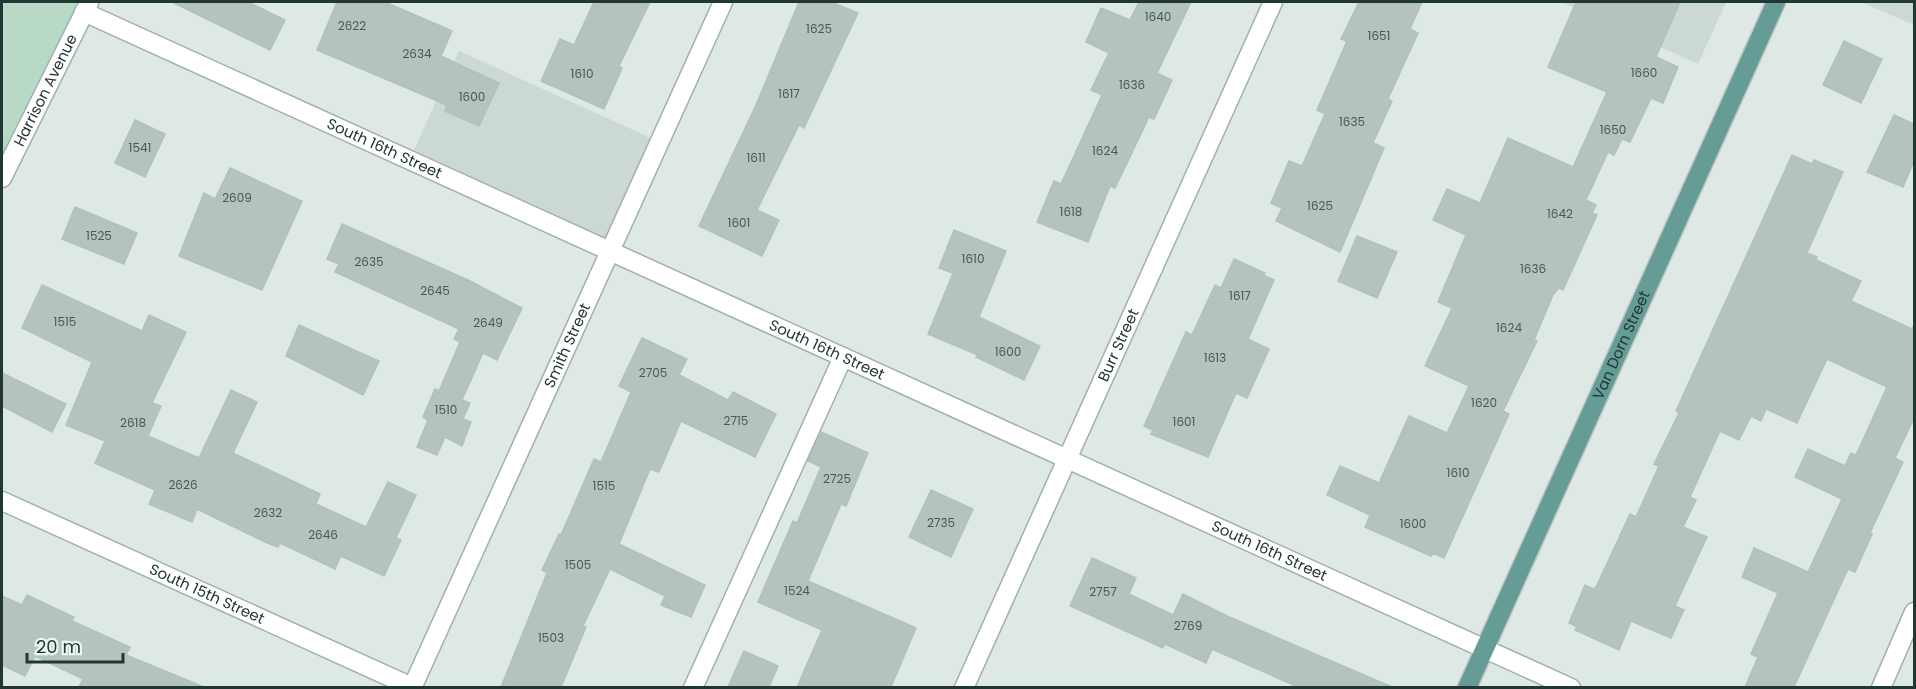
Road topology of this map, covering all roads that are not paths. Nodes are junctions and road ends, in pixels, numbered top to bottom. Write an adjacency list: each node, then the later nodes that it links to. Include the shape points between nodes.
1 (723, 2): 6 (street, Smith Street)
2 (1273, 2): 8 (street, Burr Street)
3 (1776, 2): 11 (main road, Van Dorn Street)
4 (87, 7): 5 (street, Harrison Avenue); 6 (street, South 16th Street)
5 (2, 178)
6 (611, 252): 7 (street, South 16th Street); 12 (street, Smith Street)
7 (843, 357): 8 (street, South 16th Street); 13 (street)
8 (1067, 459): 11 (street, South 16th Street); 14 (street, Burr Street)
9 (2, 501): 12 (street, South 15th Street)
10 (1914, 612): 17 (street)
11 (1486, 648): 15 (main road, Van Dorn Street); 16 (street, South 16th Street)
12 (412, 687)
13 (693, 687)
14 (964, 687)
15 (1467, 687)
16 (1571, 687)
17 (1881, 687)

